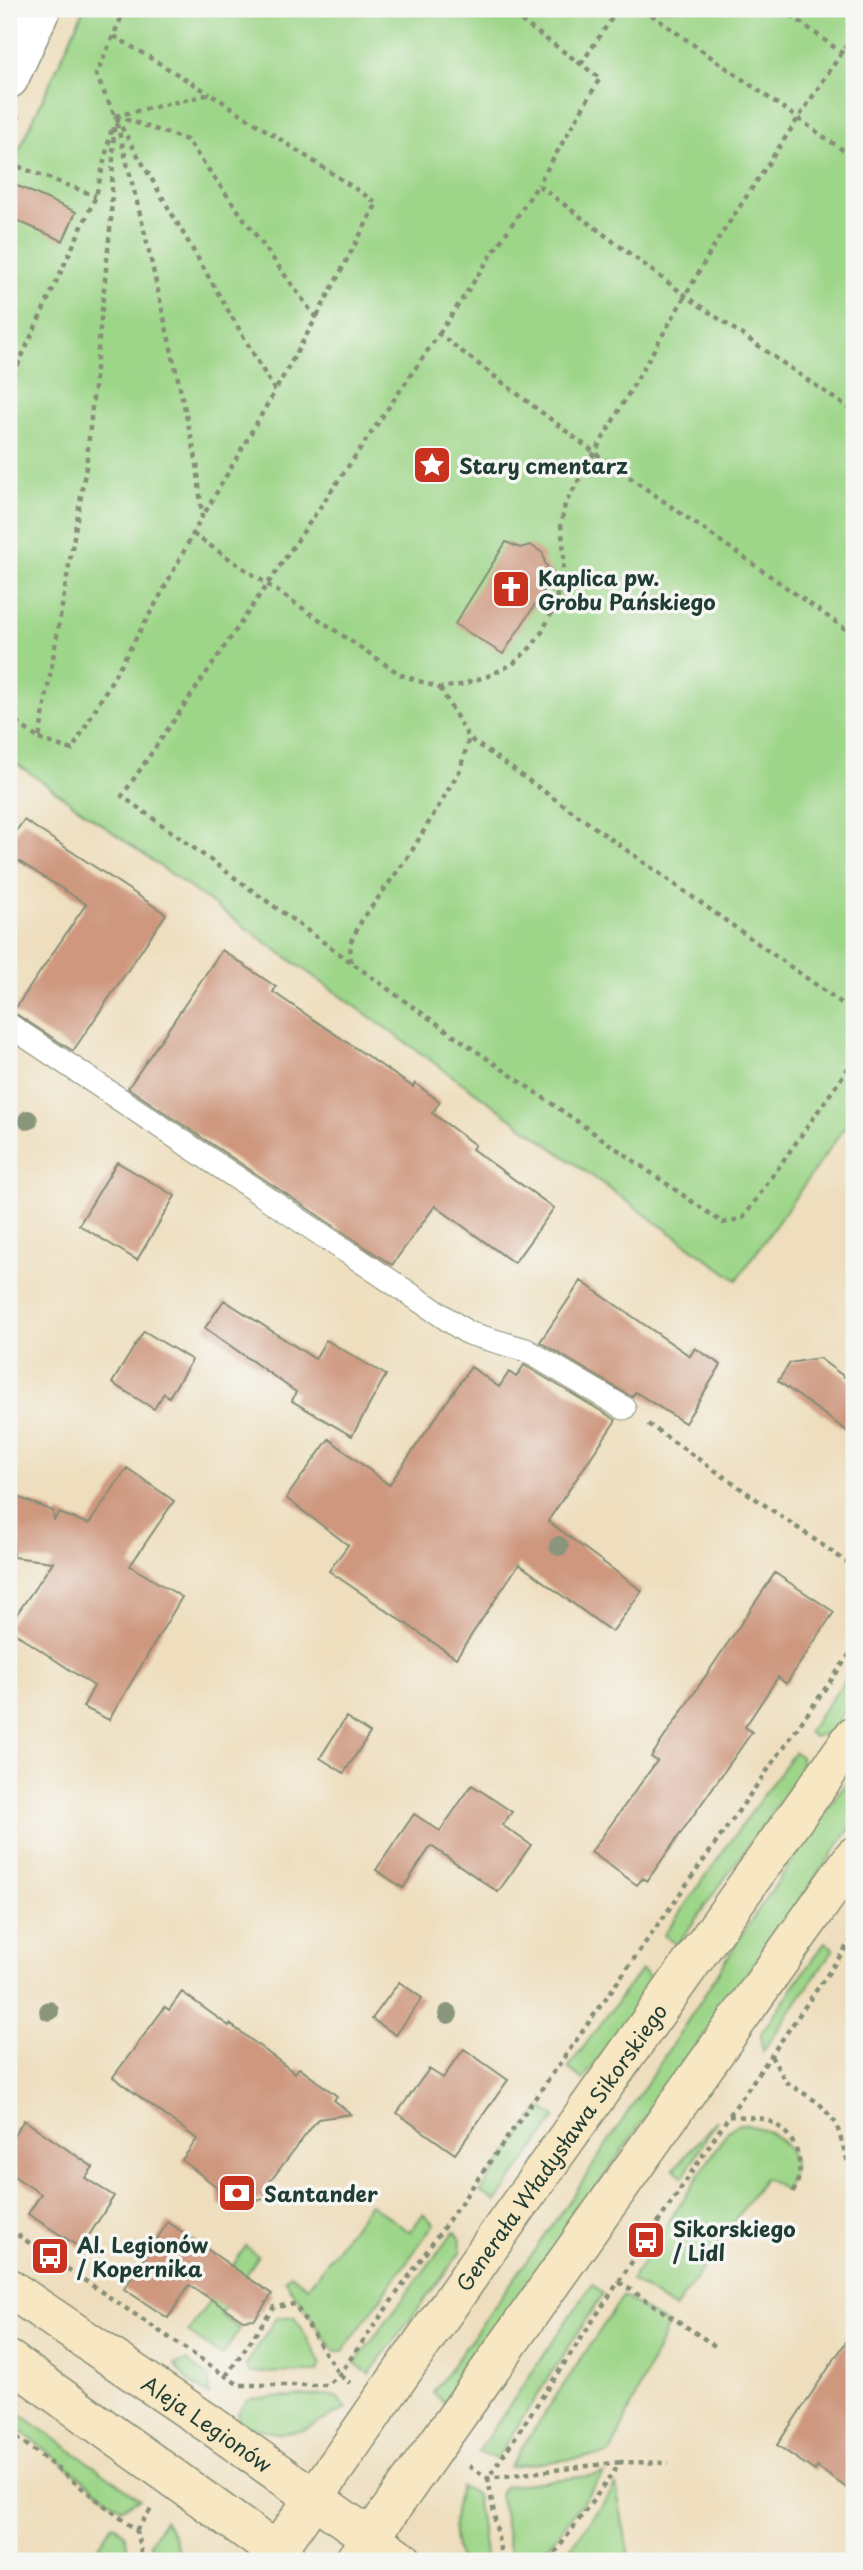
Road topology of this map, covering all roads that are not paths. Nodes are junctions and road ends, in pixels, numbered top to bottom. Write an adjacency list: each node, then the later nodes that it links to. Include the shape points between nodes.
1 (41, 9): 2 (street)
2 (9, 79)
3 (9, 1025): 4 (lane, via 468,1333 526,1350)
4 (624, 1408)
5 (854, 1735): 9 (main road, Generała Władysława Sikorskiego)
6 (854, 1856): 10 (main road)
7 (9, 2288): 9 (main road, Aleja Legionów)
8 (9, 2360): 11 (main road)
9 (313, 2498): 10 (main road, Aleja Legionów); 11 (main road, Generała Władysława Sikorskiego)
10 (362, 2550): 12 (main road, Aleja Legionów)
11 (278, 2558)
12 (403, 2561)

